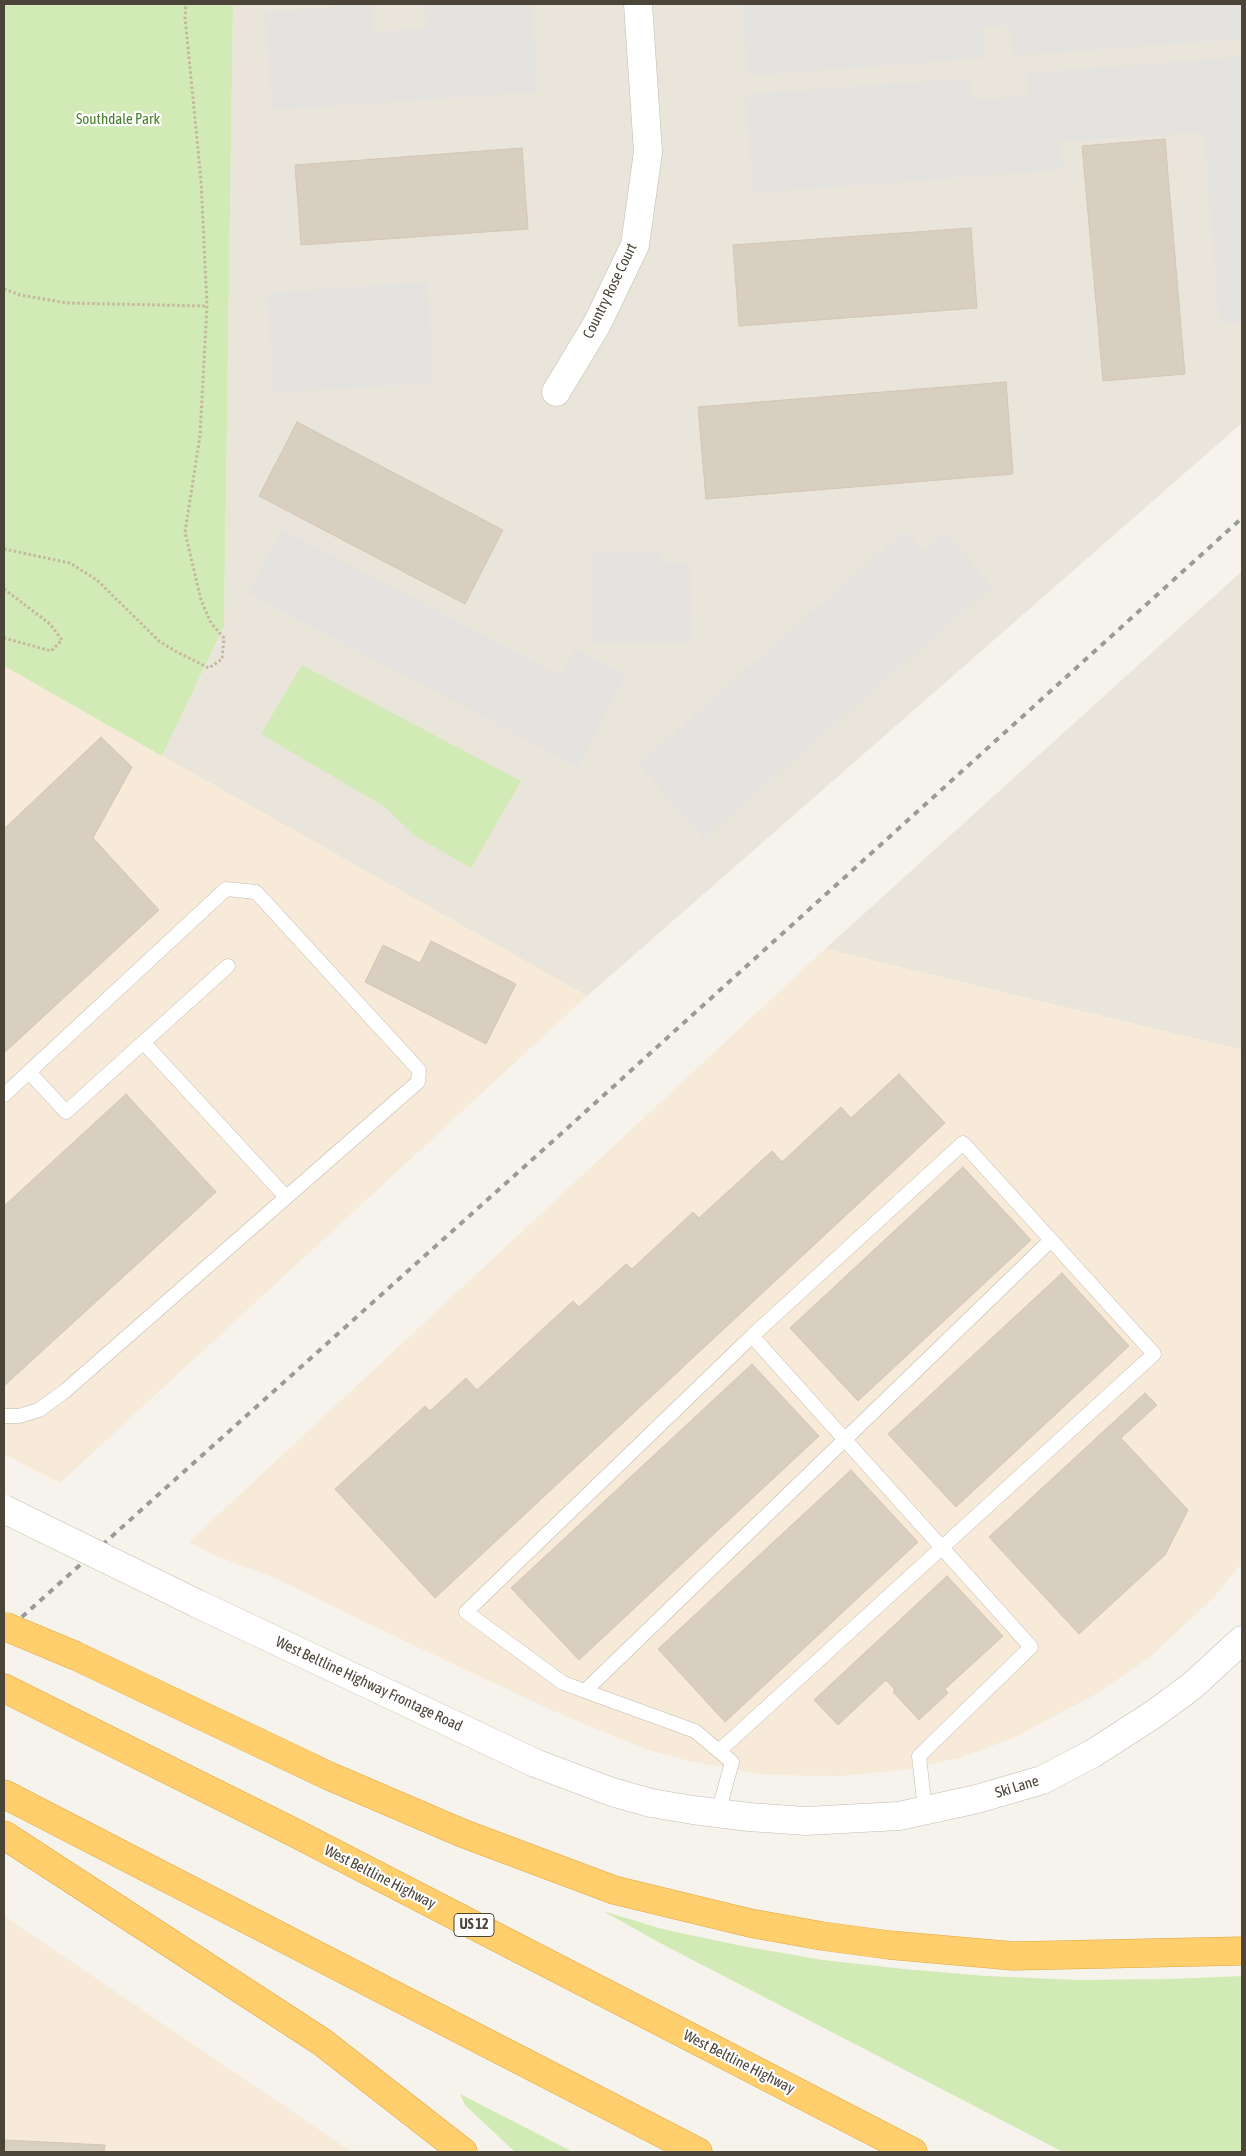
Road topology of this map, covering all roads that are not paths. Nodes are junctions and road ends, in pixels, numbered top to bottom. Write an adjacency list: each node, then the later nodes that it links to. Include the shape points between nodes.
1 (638, 4): 2 (street, Country Rose Court, via 648,152 635,244 597,324)
2 (556, 392)
3 (228, 966): 4 (lane)
4 (144, 1043): 5 (lane, via 66,1112); 7 (lane)
5 (29, 1072): 6 (lane); 7 (lane, via 226,889 256,892 420,1070 418,1082)
6 (4, 1095)
7 (286, 1197): 10 (lane, via 40,1410)
8 (1052, 1240): 9 (lane, via 963,1143); 11 (lane); 13 (lane, via 1154,1354)
9 (752, 1336): 11 (lane); 17 (lane, via 466,1612 563,1683)
10 (4, 1416)
11 (844, 1438): 13 (lane); 17 (lane)
12 (4, 1509): 21 (street, West Beltline Highway Frontage Road, bridge, via 535,1763 651,1803)
13 (942, 1547): 18 (lane); 20 (lane, via 1031,1647 919,1756)
14 (4, 1626): 24 (highway, bridge, via 76,1656 329,1776 462,1833 614,1890 750,1923 889,1945 1014,1956)
15 (1242, 1640): 20 (street, Ski Lane, via 1192,1686 1092,1754 1042,1780 978,1799)
16 (4, 1688): 27 (highway, West Beltline Highway / US 12, via 294,1833)
17 (584, 1691): 18 (lane, via 695,1731)
18 (718, 1751): 21 (lane, via 732,1762)
19 (4, 1794): 26 (highway)
20 (925, 1810): 22 (street, Ski Lane, via 848,1820)
21 (718, 1813): 22 (street, West Beltline Highway Frontage Road)
22 (749, 1817)
23 (4, 1834): 25 (highway, via 322,2042)
24 (1242, 1951)
25 (463, 2152)
26 (698, 2152)
27 (913, 2152)

